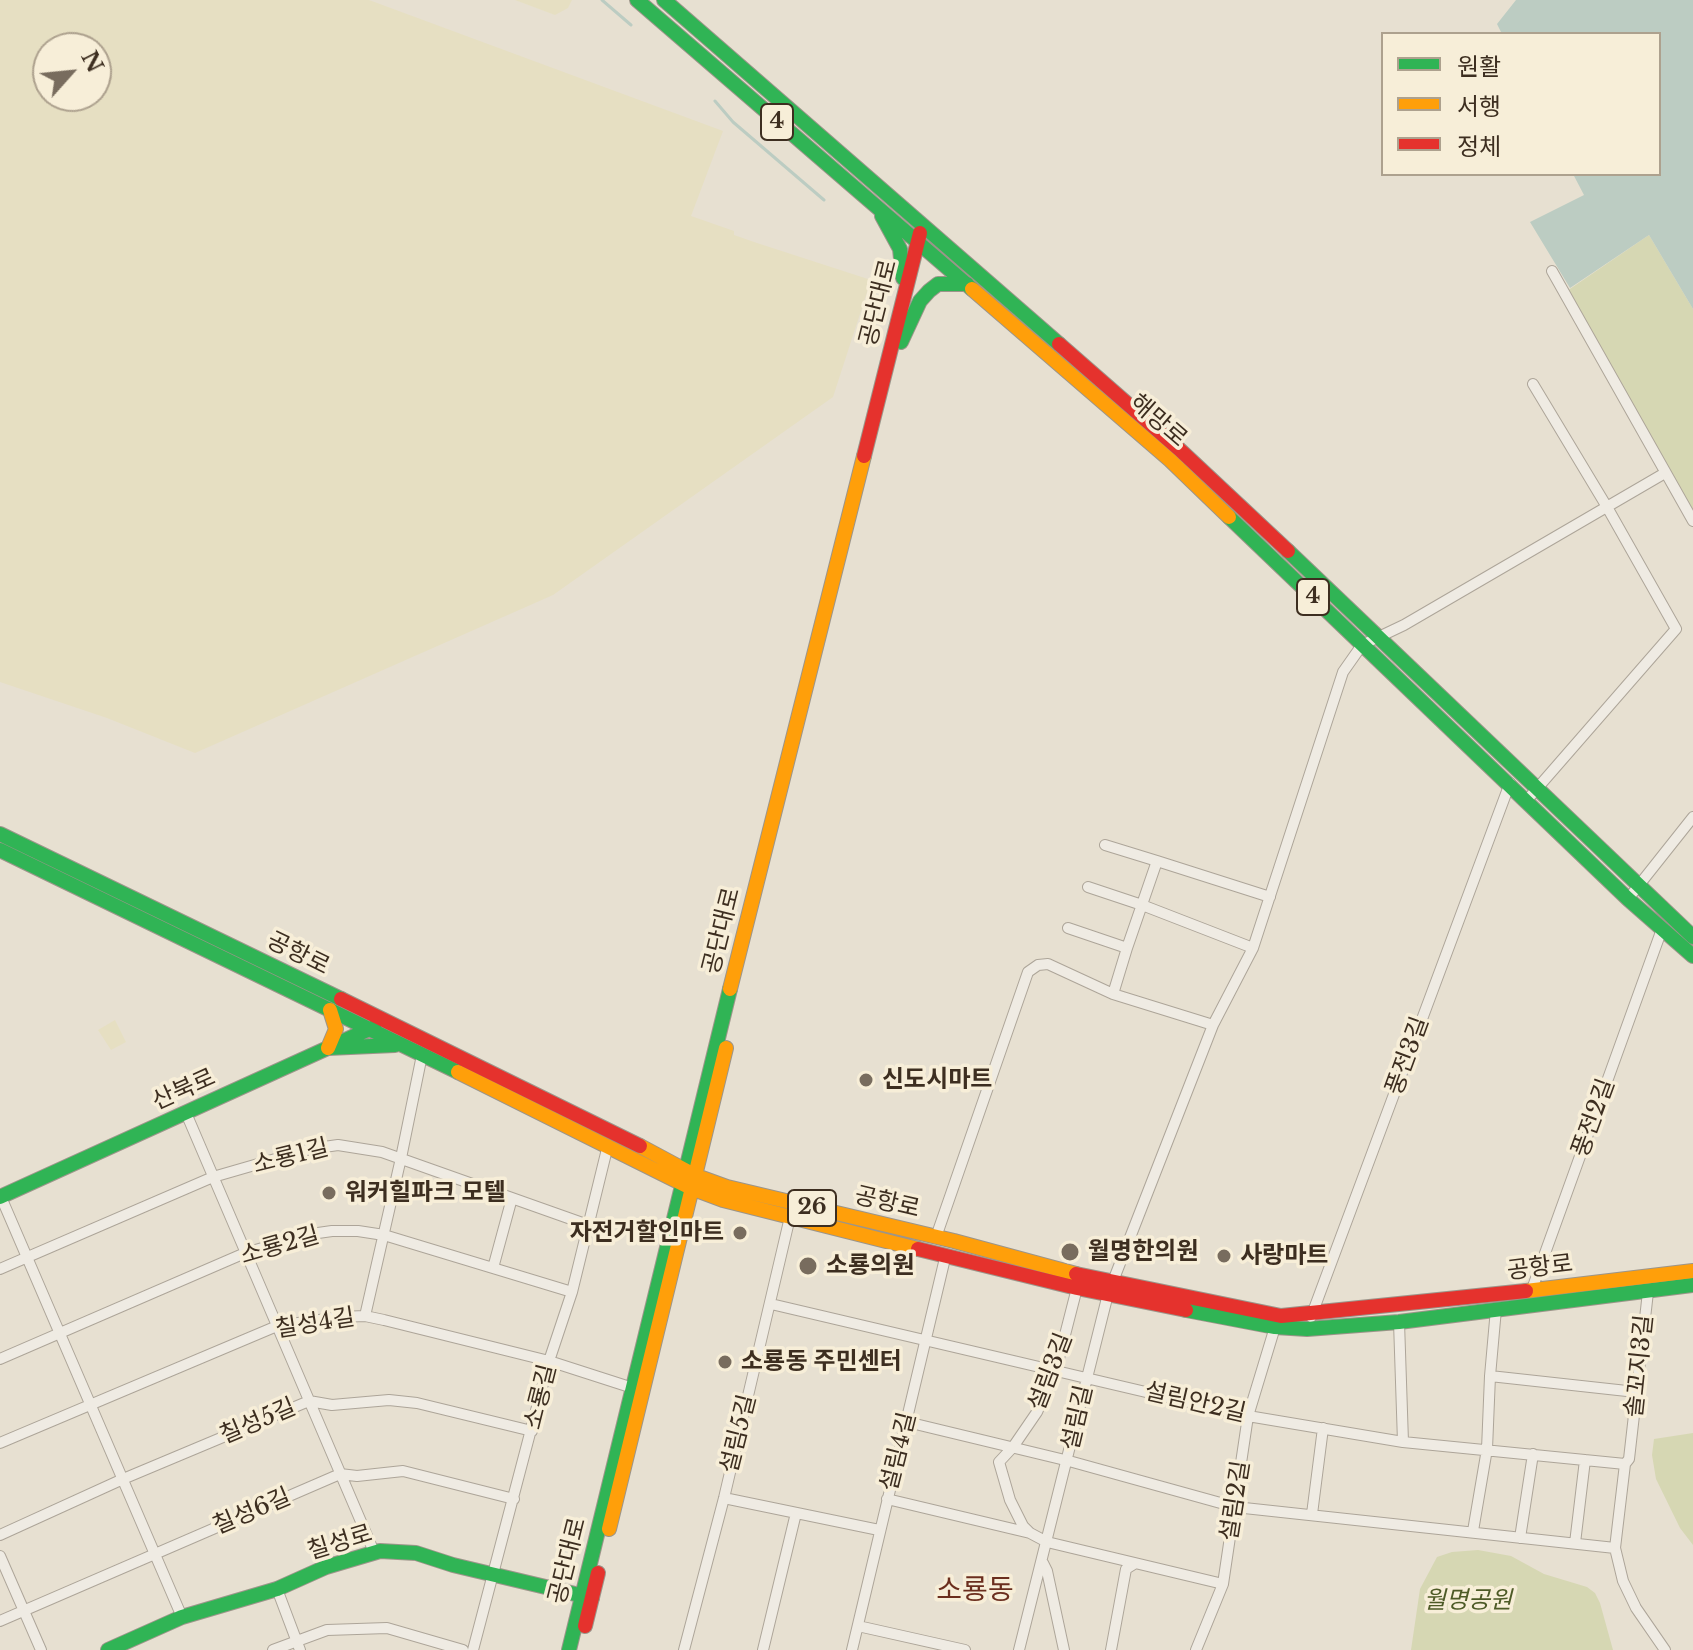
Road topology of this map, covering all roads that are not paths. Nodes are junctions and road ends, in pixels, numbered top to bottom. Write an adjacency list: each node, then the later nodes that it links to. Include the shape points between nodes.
1 (637, 0): 3 (main road, 해망로 / 4)
2 (664, 0): 4 (main road, 해망로 / 4)
3 (874, 206): 5 (main road, 해망로 / 4); 8 (main road, via 900,249)
4 (925, 227): 5 (main road, 공단대로); 14 (main road, 해망로 / 4, via 1179,449)
5 (921, 244): 7 (main road, 해망로 / 4); 8 (main road, 공단대로); 9 (main road, 공단대로)
6 (1552, 271): 11 (street)
7 (967, 284): 9 (main road, via 938,284 929,291); 15 (main road, 해망로 / 4, via 1170,460)
8 (903, 294): 47 (main road, 공단대로)
9 (901, 342): 47 (main road, 공단대로)
10 (1533, 384): 12 (street)
11 (1665, 473): 12 (street); 13 (street)
12 (1607, 507): 14 (street); 17 (street, via 1676,629)
13 (1693, 521)
14 (1379, 637): 15 (street); 17 (main road, 해망로 / 4)
15 (1362, 645): 16 (main road, 해망로 / 4); 26 (street, 설림길, via 1343,672)
16 (1510, 783): 18 (main road, 해망로 / 4); 70 (street, 풍전3길)
17 (1538, 787): 18 (street); 24 (main road, 해망로 / 4)
18 (1527, 800): 27 (main road, 해망로 / 4)
19 (1693, 817): 24 (street)
20 (0, 834): 37 (main road, 공항로 / 26)
21 (1105, 845): 23 (street)
22 (0, 850): 36 (main road, 공항로 / 26)
23 (1157, 861): 26 (street); 28 (street)
24 (1638, 886): 27 (street); 31 (main road, 해망로 / 4)
25 (1088, 887): 28 (street)
26 (1270, 897): 33 (street, 설림길)
27 (1628, 899): 30 (main road, 해망로 / 4)
28 (1142, 905): 32 (street); 33 (street)
29 (1068, 928): 32 (street)
30 (1662, 929): 34 (main road, 해망로 / 4); 63 (street, 풍전2길)
31 (1693, 937)
32 (1127, 948): 35 (street)
33 (1253, 948): 38 (street, 설림길)
34 (1693, 956)
35 (1113, 994): 38 (street); 53 (street, via 1048,964 1028,972)
36 (330, 1010): 39 (main road, 공항로 / 26); 41 (main road, via 336,1029)
37 (385, 1021): 39 (main road, 산북로); 47 (main road, 공항로 / 26, via 614,1132)
38 (1213, 1025): 62 (street, 설림길)
39 (370, 1029): 40 (main road, 공항로 / 26); 41 (main road, 산북로)
40 (402, 1045): 41 (main road); 42 (main road, 공항로 / 26)
41 (328, 1048): 43 (main road, 산북로)
42 (422, 1055): 44 (main road, 공항로 / 26); 45 (street)
43 (186, 1113): 46 (street); 48 (main road, 산북로)
44 (608, 1145): 47 (main road, 공항로 / 26); 51 (street, 소룡길)
45 (401, 1158): 46 (street, 소룡1길, via 338,1145); 49 (street, 소룡1길); 52 (street)
46 (213, 1177): 54 (street); 56 (street, 소룡1길)
47 (688, 1179): 50 (main road, 공항로 / 26, via 723,1200); 53 (main road, 공항로 / 26); 81 (main road, 공단대로)
48 (0, 1197): 56 (street)
49 (512, 1198): 51 (street, 소룡1길); 57 (street)
50 (790, 1217): 55 (main road, 공항로 / 26); 66 (street, 설림5길)
51 (588, 1225): 64 (street, 소룡길)
52 (384, 1235): 54 (street, 소룡2길, via 332,1231); 57 (street, 소룡2길); 69 (street)
53 (936, 1237): 62 (main road, 공항로 / 26)
54 (245, 1253): 72 (street); 74 (street, 소룡2길)
55 (946, 1254): 61 (main road, 공항로 / 26); 75 (street, 설림4길)
56 (26, 1257): 58 (street, 소룡1길); 74 (street)
57 (493, 1268): 64 (street, 소룡2길)
58 (0, 1269)
59 (1693, 1271): 63 (main road, 공항로 / 26)
60 (1693, 1285): 65 (main road, 공항로 / 26)
61 (1077, 1288): 62 (main road, 공항로 / 26); 78 (street, 설림3길)
62 (1111, 1289): 70 (main road, 공항로 / 26); 73 (main road, 공항로 / 26); 80 (street, 설림길)
63 (1531, 1291): 67 (street, 풍전2길); 70 (main road, 공항로 / 26)
64 (572, 1292): 77 (street, 소룡길)
65 (1648, 1292): 67 (main road, 공항로 / 26); 82 (street, 솔꼬지3길)
66 (771, 1304): 75 (street, 설림안2길); 99 (street, 설림5길)
67 (1525, 1307): 68 (main road, 공항로 / 26)
68 (1496, 1309): 71 (main road, 공항로 / 26); 79 (street)
69 (365, 1316): 72 (street, 칠성4길); 77 (street, 칠성4길)
70 (1310, 1322): 71 (main road, 공항로 / 26); 73 (main road, 공항로 / 26)
71 (1399, 1322): 89 (street)
72 (277, 1326): 83 (street); 84 (street, 칠성4길)
73 (1275, 1327): 85 (street, 설림2길)
74 (60, 1335): 76 (street, 소룡2길); 84 (street)
75 (925, 1339): 78 (street, 설림안2길); 86 (street, 설림4길)
76 (0, 1359)
77 (549, 1361): 81 (street, 칠성4길); 88 (street, 소룡길)
78 (1056, 1370): 80 (street, 설림안2길); 91 (street, 설림3길)
79 (1490, 1376): 82 (street); 92 (street)
80 (1087, 1378): 85 (street, 설림안2길); 95 (street, 설림길)
81 (637, 1389): 121 (main road, 공단대로)
82 (1636, 1392): 96 (street, 솔꼬지3길)
83 (309, 1401): 88 (street, 칠성5길, via 417,1403); 97 (street); 98 (street, 칠성5길)
84 (89, 1404): 90 (street, 칠성4길); 98 (street)
85 (1248, 1416): 87 (street, 설림안2길); 102 (street, 설림2길)
86 (907, 1422): 91 (street); 101 (street, 설림4길)
87 (1323, 1428): 89 (street, 설림안2길); 104 (street)
88 (532, 1431): 100 (street, 소룡길)
89 (1403, 1442): 92 (street, 설림안2길)
90 (0, 1443)
91 (1013, 1447): 95 (street); 107 (street, 설림3길, via 999,1462 1010,1500)
92 (1487, 1449): 93 (street, 설림안2길); 106 (street)
93 (1533, 1454): 94 (street, 설림안2길); 109 (street)
94 (1585, 1460): 96 (street, 설림안2길); 111 (street)
95 (1069, 1461): 102 (street); 110 (street, 설림길)
96 (1625, 1464): 112 (street, 솔꼬지3길)
97 (340, 1474): 100 (street, 칠성6길, via 403,1471); 113 (street); 114 (street, 칠성6길)
98 (123, 1479): 108 (street, 칠성5길); 114 (street)
99 (724, 1498): 103 (street); 134 (street, 설림5길)
100 (514, 1499): 118 (street, 소룡길)
101 (887, 1499): 105 (street, 설림4길); 107 (street)
102 (1235, 1507): 104 (street); 119 (street, 설림2길)
103 (796, 1513): 105 (street); 135 (street)
104 (1312, 1514): 106 (street)
105 (879, 1530): 125 (street, 설림4길)
106 (1473, 1531): 109 (street)
107 (1030, 1533): 110 (street)
108 (0, 1535)
109 (1520, 1538): 111 (street)
110 (1047, 1542): 116 (street, 설림길); 117 (street)
111 (1575, 1543): 112 (street)
112 (1615, 1548): 142 (street, via 1636,1608)
113 (374, 1552): 118 (main road, 칠성로, via 416,1553); 120 (main road, 칠성로)
114 (157, 1554): 122 (street, 칠성6길); 123 (street)
115 (0, 1556): 122 (street)
116 (1043, 1562): 138 (street, 설림길); 139 (street)
117 (1134, 1564): 119 (street); 140 (street, via 1126,1569)
118 (494, 1573): 121 (main road, 칠성로); 131 (street, 소룡길)
119 (1223, 1584): 141 (street, 설림2길)
120 (277, 1589): 123 (main road, 칠성로); 126 (street)
121 (587, 1597): 132 (main road, 공단대로); 133 (main road, 공단대로)
122 (24, 1610): 124 (street, 칠성6길); 127 (street)
123 (182, 1617): 128 (main road, 칠성로)
124 (0, 1621)
125 (858, 1626): 136 (street, 설림4길); 137 (street)
126 (298, 1645): 129 (street); 130 (street, via 327,1630 387,1628)
127 (41, 1650)
128 (108, 1650)
129 (273, 1650)
130 (463, 1650)
131 (473, 1650)
132 (569, 1650)
133 (579, 1650)
134 (684, 1650)
135 (763, 1650)
136 (852, 1650)
137 (965, 1650)
138 (1019, 1650)
139 (1064, 1650)
140 (1111, 1650)
141 (1196, 1650)
142 (1665, 1650)

